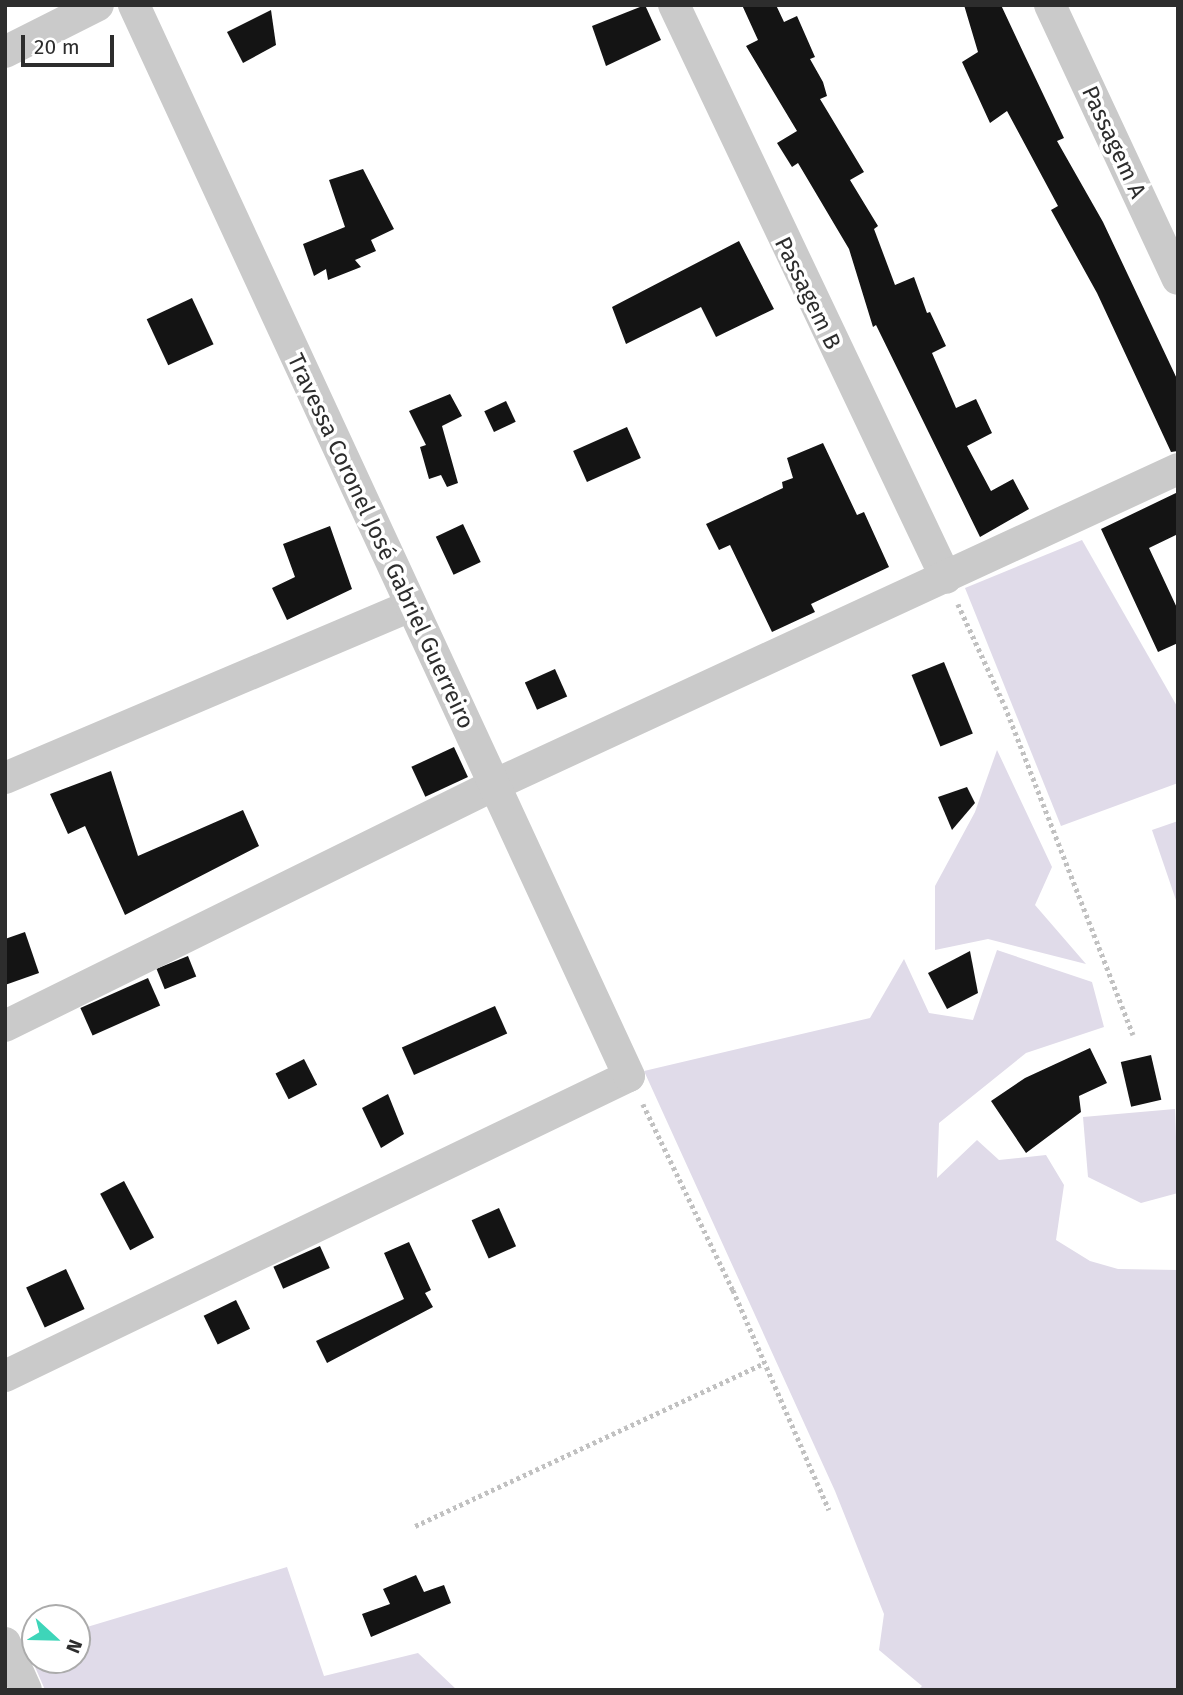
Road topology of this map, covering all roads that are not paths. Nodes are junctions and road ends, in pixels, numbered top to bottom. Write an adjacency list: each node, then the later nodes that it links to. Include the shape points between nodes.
1 (98, 5): 5 (street)
2 (134, 5): 9 (street, Travessa Coronel José Gabriel Guerreiro)
3 (674, 5): 8 (street, Passagem B)
4 (1050, 5): 6 (street, Passagem A)
5 (5, 52)
6 (1178, 279)
7 (1178, 469): 8 (street)
8 (946, 578): 11 (street)
9 (411, 606): 10 (street); 11 (street, Travessa Coronel José Gabriel Guerreiro)
10 (5, 778)
11 (494, 785): 12 (street); 13 (street, Travessa Coronel José Gabriel Guerreiro, via 629,1076)
12 (5, 1026)
13 (5, 1376)
14 (5, 1643): 15 (street)
15 (26, 1690)

